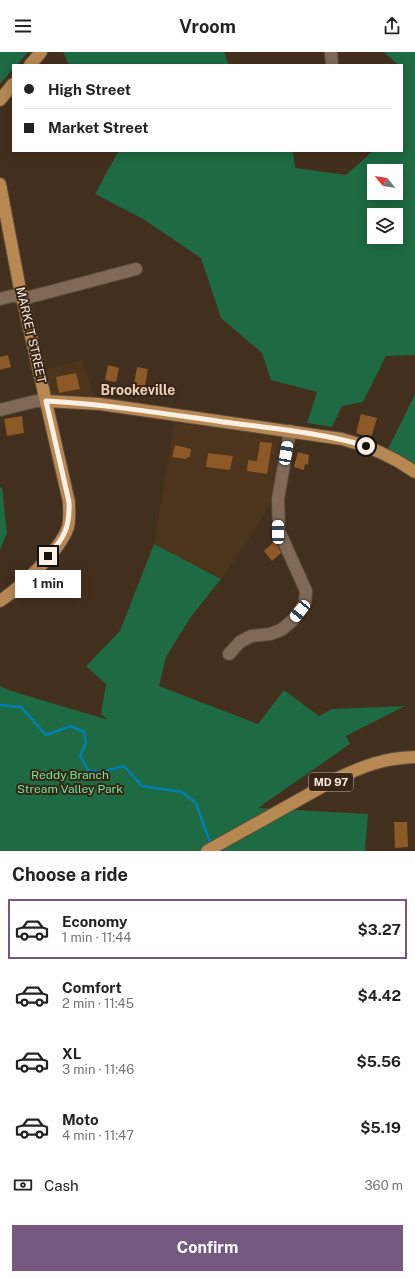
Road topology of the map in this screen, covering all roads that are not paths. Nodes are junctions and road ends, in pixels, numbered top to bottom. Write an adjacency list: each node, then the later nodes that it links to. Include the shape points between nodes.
1 (41, 52): 3 (main road)
2 (331, 52): 4 (street)
3 (31, 64)
4 (332, 64)
5 (12, 85): 6 (main road)
6 (0, 100)
7 (0, 184): 9 (main road, MARKET STREET)
8 (136, 269): 9 (street, via 30,297)
9 (22, 296): 10 (street); 11 (main road, MARKET STREET)
10 (0, 299)
11 (46, 401): 12 (street); 13 (main road, via 100,404); 15 (main road, MARKET STREET, via 69,502 68,525 59,544 24,582)
12 (0, 410)
13 (290, 431): 14 (main road, via 342,439 366,446); 16 (street, via 278,499 278,532 306,591 305,603 292,621 281,630 251,636 240,642)
14 (415, 472)
15 (0, 601)
16 (230, 654)
17 (415, 757): 18 (main road, MD 97, via 377,762 336,779)
18 (207, 851)

